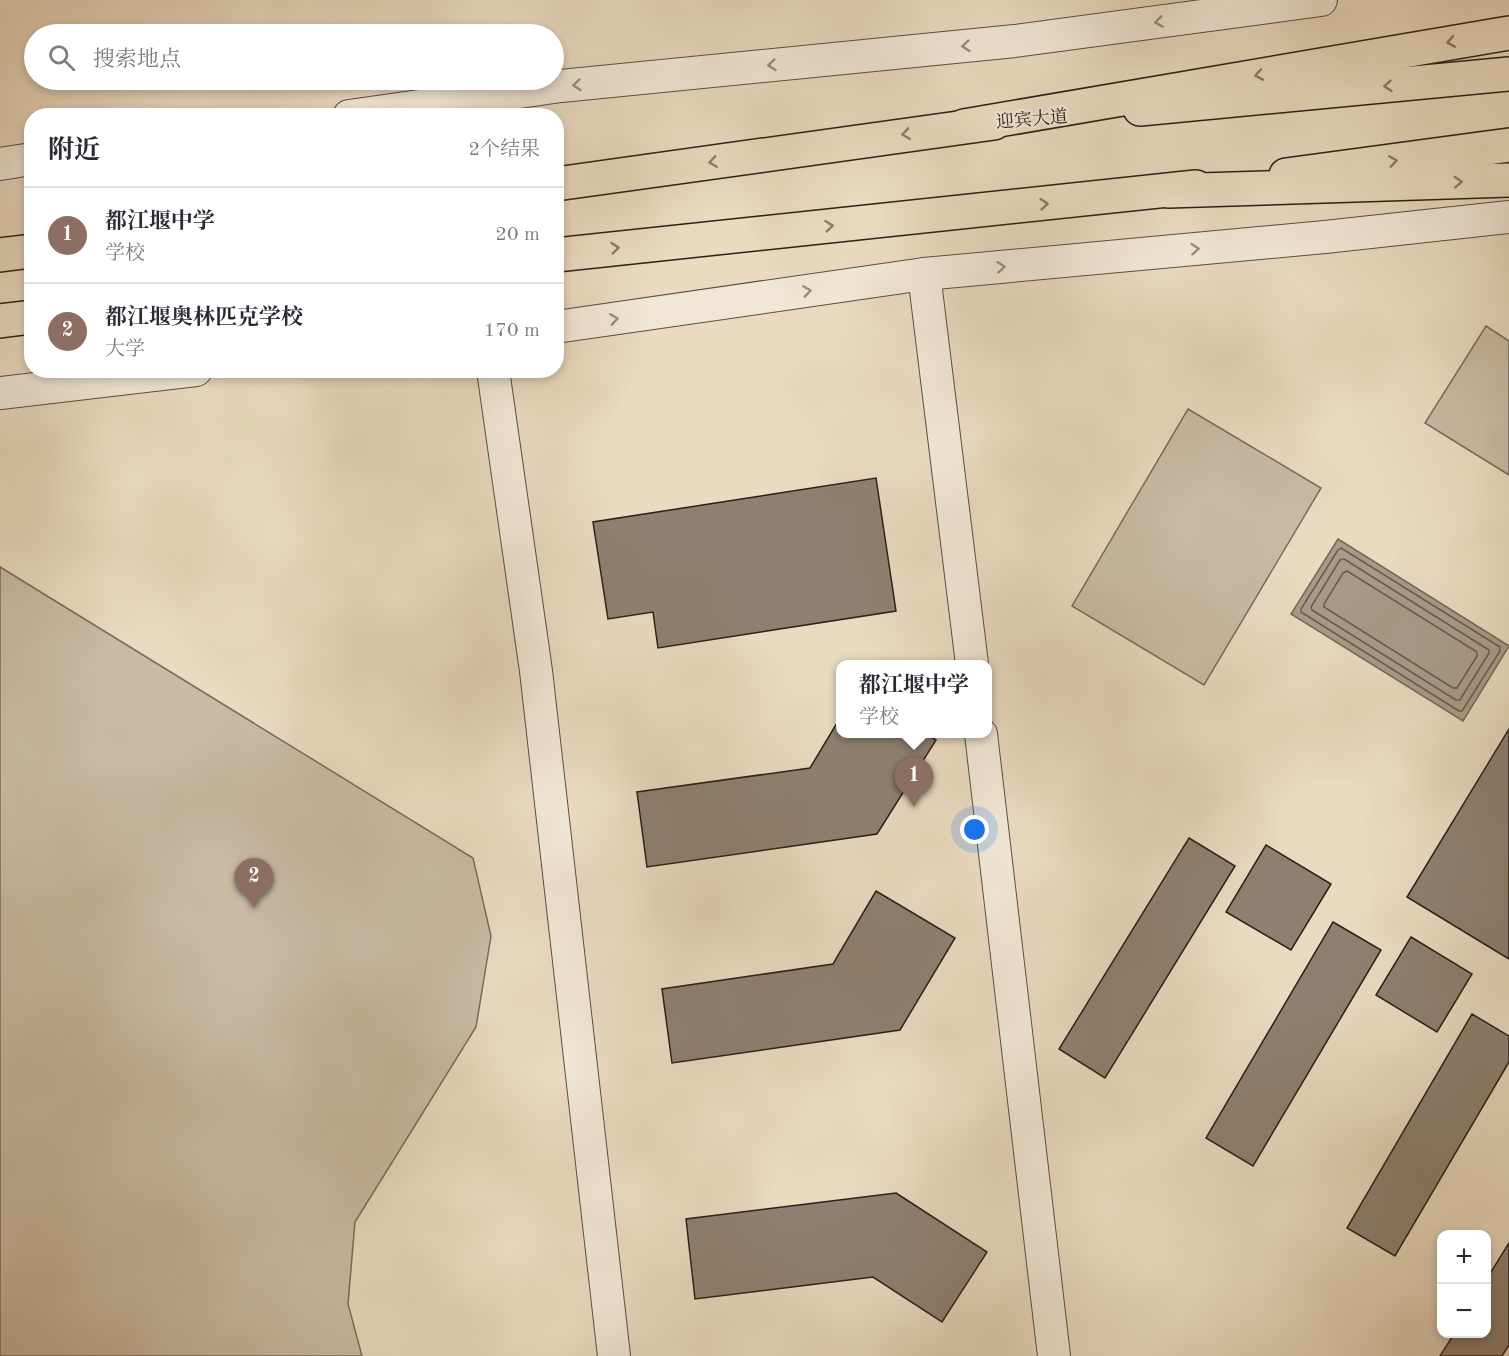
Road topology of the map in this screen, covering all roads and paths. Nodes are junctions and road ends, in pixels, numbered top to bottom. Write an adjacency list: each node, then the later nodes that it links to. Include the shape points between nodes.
1 (1321, 0): 4 (street, one-way to 4, via 1015,41)
2 (1509, 33): 7 (main road, one-way to 7)
3 (1509, 74): 7 (main road, 迎宾大道, one-way to 7)
4 (564, 86)
5 (533, 90): 6 (street, one-way to 6)
6 (406, 108)
7 (964, 126): 12 (main road, 迎宾大道, one-way to 12)
8 (1509, 145): 13 (main road, one-way to 8)
9 (24, 160): 10 (street)
10 (0, 164)
11 (1509, 180): 13 (main road, one-way to 11)
12 (564, 183)
13 (1168, 191): 16 (main road, one-way to 13)
14 (1509, 217): 18 (street, one-way to 14)
15 (24, 252): 17 (main road)
16 (564, 254)
17 (0, 255)
18 (924, 274): 21 (street, one-way to 18); 25 (street)
19 (24, 318): 20 (main road)
20 (0, 321)
21 (564, 326)
22 (128, 378): 24 (street)
23 (494, 378): 27 (street, via 537,671)
24 (0, 393)
25 (972, 660)
26 (981, 738): 28 (street)
27 (614, 1356)
28 (1054, 1356)

